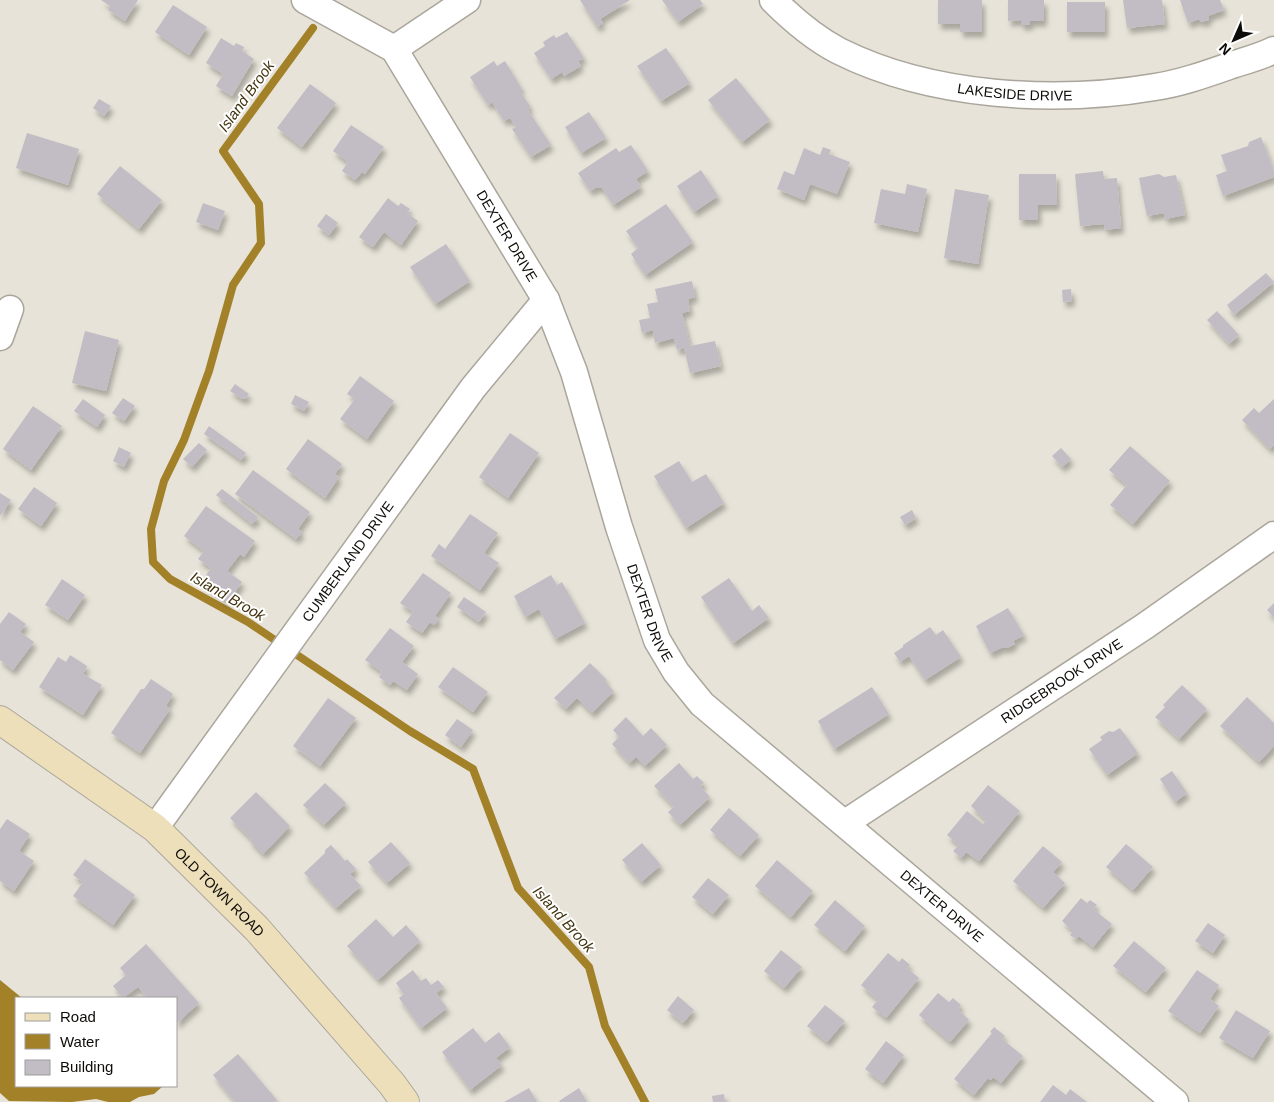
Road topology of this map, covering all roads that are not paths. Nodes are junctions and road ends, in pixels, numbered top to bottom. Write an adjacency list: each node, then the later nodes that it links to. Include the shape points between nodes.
1 (305, 0): 4 (street, DEXTER DRIVE)
2 (467, 0): 4 (street)
3 (773, 0): 5 (street, LAKESIDE DRIVE, via 808,32 839,51 930,83 996,93 1066,96 1156,87 1213,72)
4 (394, 49): 6 (street, DEXTER DRIVE)
5 (1274, 50)
6 (546, 300): 11 (street, DEXTER DRIVE, via 574,372 619,527 657,640 676,672 702,704); 12 (street, CUMBERLAND DRIVE, via 473,388)
7 (10, 309): 8 (street)
8 (0, 337)
9 (1274, 535): 11 (street, RIDGEBROOK DRIVE, via 1145,626)
10 (0, 720): 12 (main road, OLD TOWN ROAD)
11 (845, 823): 14 (street, DEXTER DRIVE)
12 (155, 828): 13 (main road, OLD TOWN ROAD, via 257,929 392,1084)
13 (404, 1102)
14 (1175, 1102)

